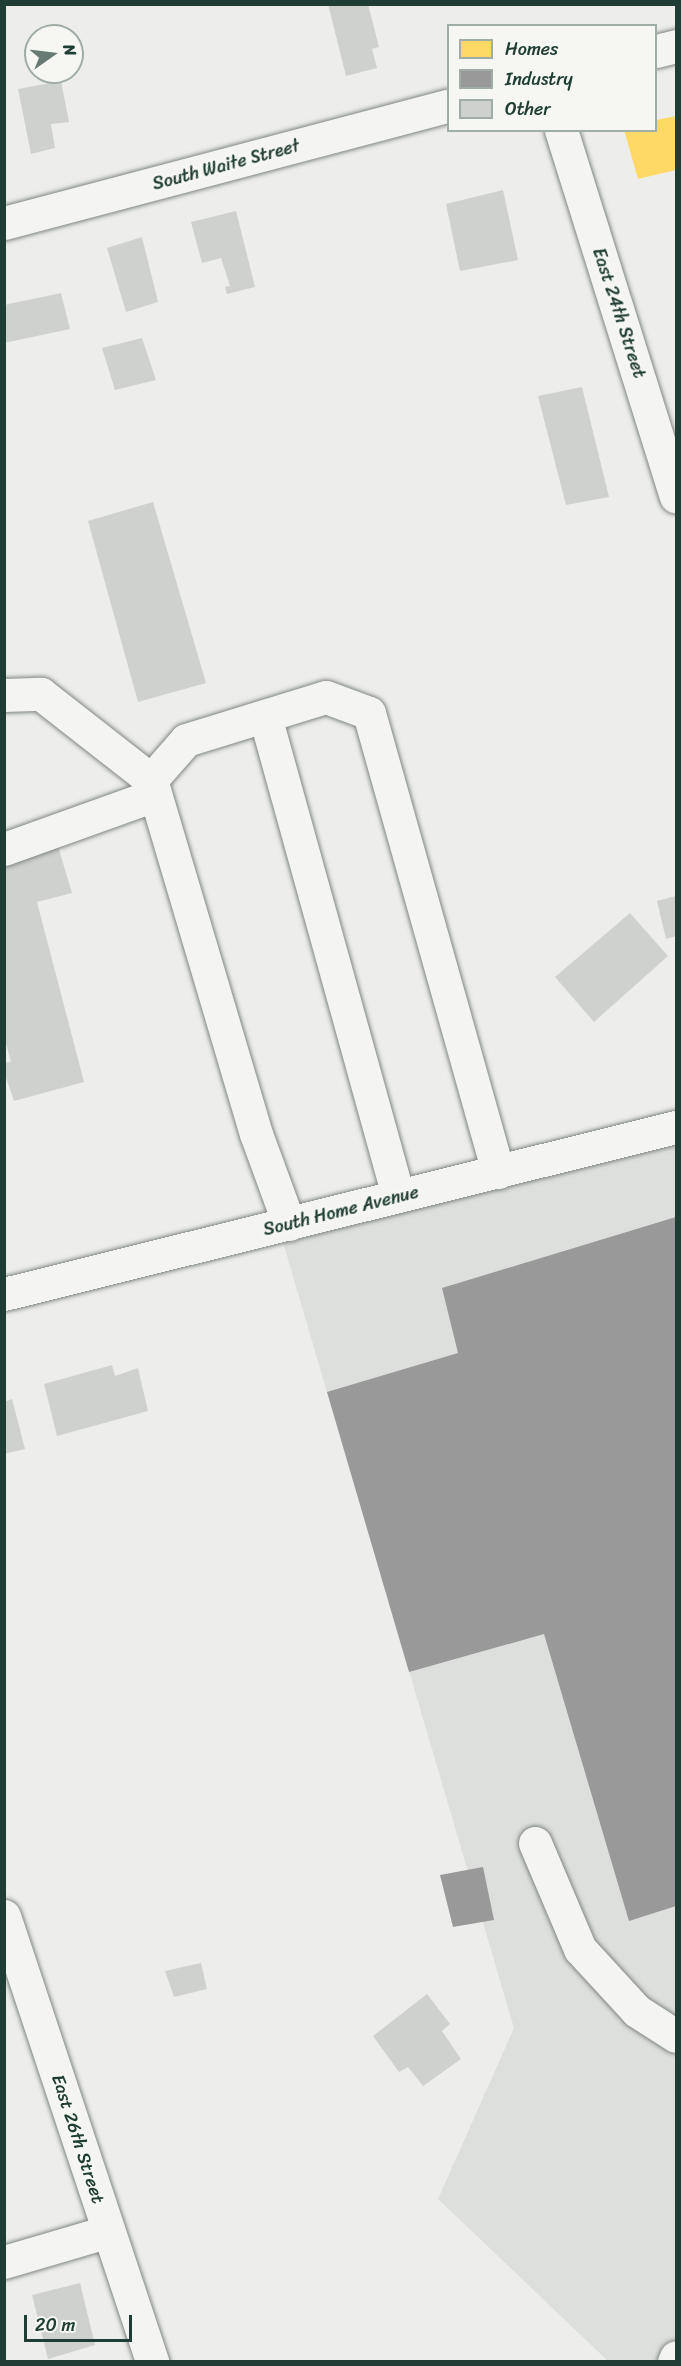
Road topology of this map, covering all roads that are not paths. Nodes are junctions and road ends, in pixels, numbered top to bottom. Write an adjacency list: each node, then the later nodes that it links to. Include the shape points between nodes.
1 (676, 46): 2 (street)
2 (657, 51)
3 (447, 106): 5 (street, South Waite Street)
4 (562, 132): 6 (street, East 24th Street)
5 (4, 223)
6 (676, 496)
7 (4, 695): 9 (street, via 41,694)
8 (265, 716): 9 (street, via 186,740); 12 (street, via 326,697 369,713); 13 (street)
9 (153, 788): 10 (street); 14 (street, via 256,1134)
10 (4, 849)
11 (676, 1127): 12 (street, South Home Avenue)
12 (498, 1172): 13 (street, South Home Avenue)
13 (398, 1197): 14 (street, South Home Avenue)
14 (289, 1224): 15 (street, South Home Avenue)
15 (4, 1294)
16 (535, 1843): 18 (street, via 580,1949 638,2011)
17 (4, 1916): 19 (street, East 26th Street)
18 (676, 2036)
19 (109, 2231): 20 (street); 22 (street, East 26th Street)
20 (4, 2262)
21 (676, 2357): 23 (street)
22 (152, 2361)
23 (674, 2361)

